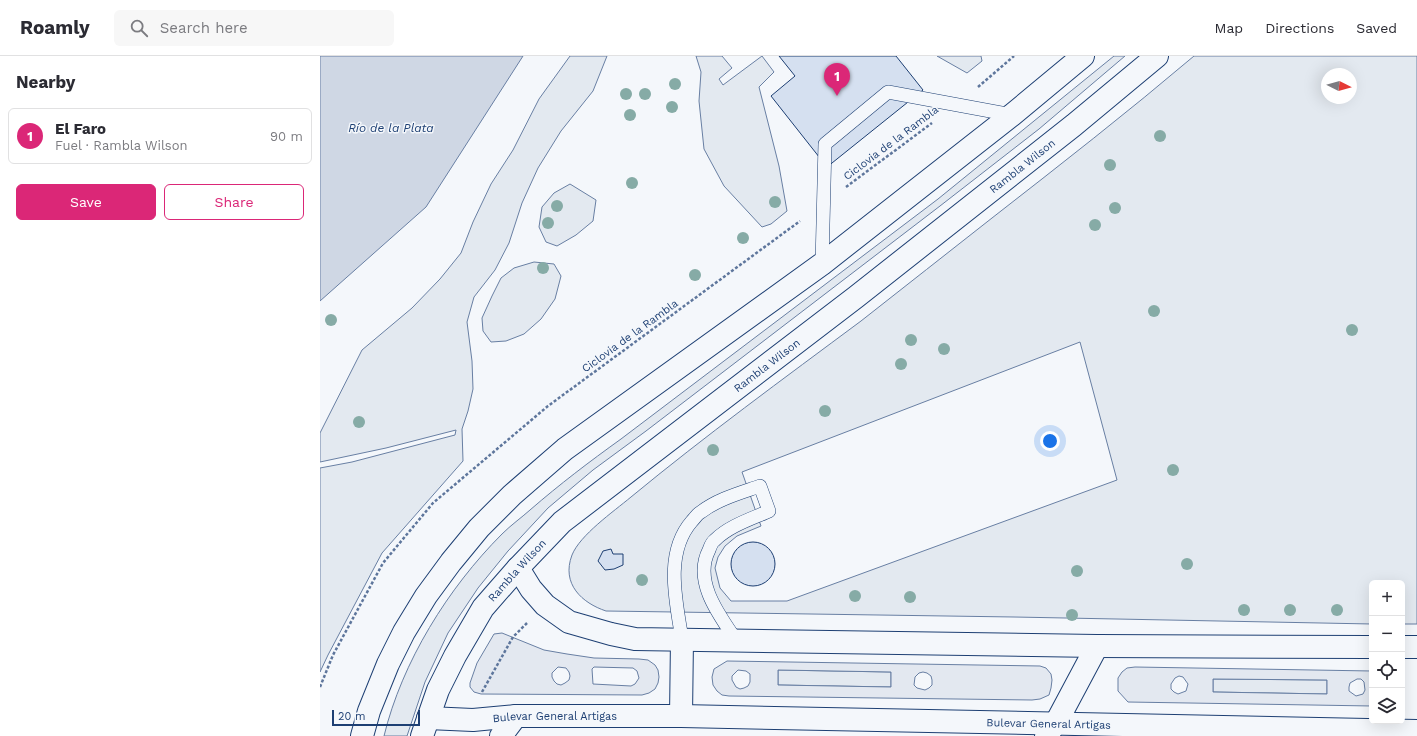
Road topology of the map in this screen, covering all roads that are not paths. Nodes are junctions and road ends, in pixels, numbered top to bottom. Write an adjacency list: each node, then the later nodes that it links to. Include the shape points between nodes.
1 (1083, 56): 3 (main road)
2 (1157, 56): 5 (main road, Rambla Wilson, via 874,282 562,522)
3 (1012, 115): 4 (main road); 4 (lane, via 888,92 825,144)
4 (822, 264): 17 (main road, via 565,449 479,528 426,596 404,632 369,711)
5 (518, 568): 6 (main road, via 545,605 569,622 635,639); 14 (main road, Rambla Wilson, via 483,608 438,690)
6 (682, 640): 7 (main road); 7 (lane, via 674,573 676,551 684,530 700,512 725,498 760,486 769,511 737,525 714,540 706,555 704,575 709,596); 13 (main road)
7 (736, 640): 8 (main road)
8 (1097, 646): 9 (main road); 15 (main road)
9 (1369, 647)
10 (1405, 647): 11 (main road)
11 (1417, 647)
12 (516, 716): 13 (main road, Bulevar General Artigas); 14 (main road, Bulevar General Artigas); 18 (main road)
13 (681, 716): 15 (main road, Bulevar General Artigas)
14 (425, 727)
15 (1051, 730): 16 (main road, Bulevar General Artigas)
16 (1417, 731)
17 (362, 736)
18 (501, 736)

